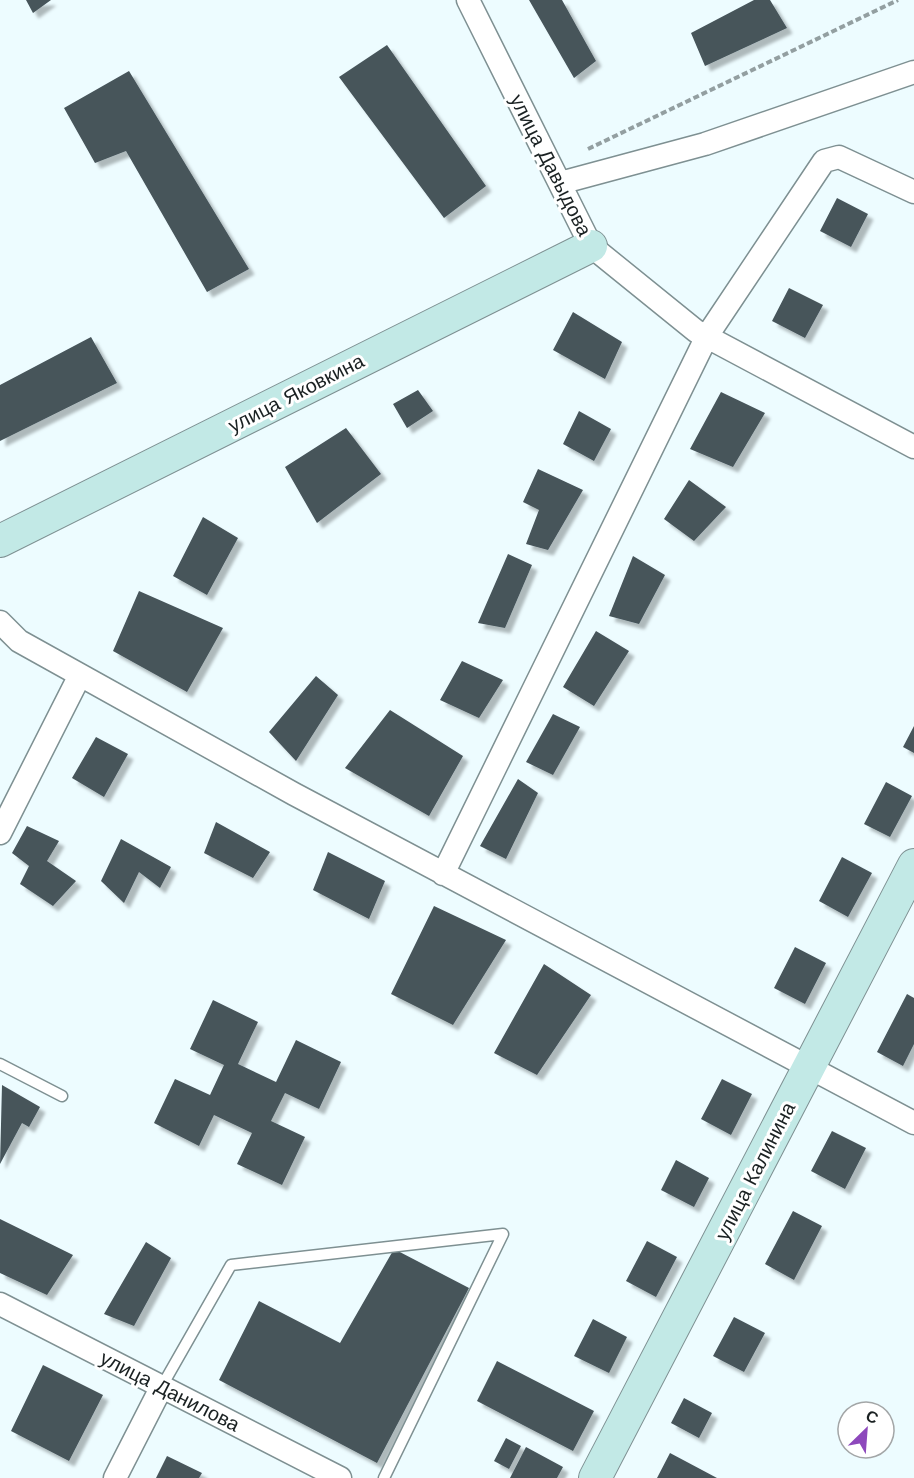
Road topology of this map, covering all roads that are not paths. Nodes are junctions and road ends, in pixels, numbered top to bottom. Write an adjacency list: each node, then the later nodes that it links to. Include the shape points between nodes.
1 (468, 0): 3 (street, улица Давыдова)
2 (914, 72): 3 (street, via 705,144)
3 (555, 174): 5 (street, улица Давыдова)
4 (914, 192): 6 (street, via 839,157 824,161)
5 (591, 246): 6 (street, улица Давыдова); 8 (street, улица Яковкина)
6 (707, 336): 7 (street, улица Давыдова); 13 (street)
7 (914, 447)
8 (0, 541)
9 (0, 622): 10 (street, via 19,641)
10 (80, 675): 11 (street); 13 (street)
11 (0, 833)
12 (914, 865): 15 (street, улица Калинина)
13 (443, 874): 15 (street)
14 (0, 1064): 16 (lane)
15 (808, 1068): 17 (street); 23 (street, улица Калинина)
16 (62, 1096)
17 (914, 1123)
18 (0, 1304): 19 (street, улица Данилова)
19 (162, 1386): 20 (street); 21 (street, улица Данилова); 22 (lane, via 231,1265 503,1234)
20 (115, 1478)
21 (340, 1478)
22 (384, 1478)
23 (595, 1478)

